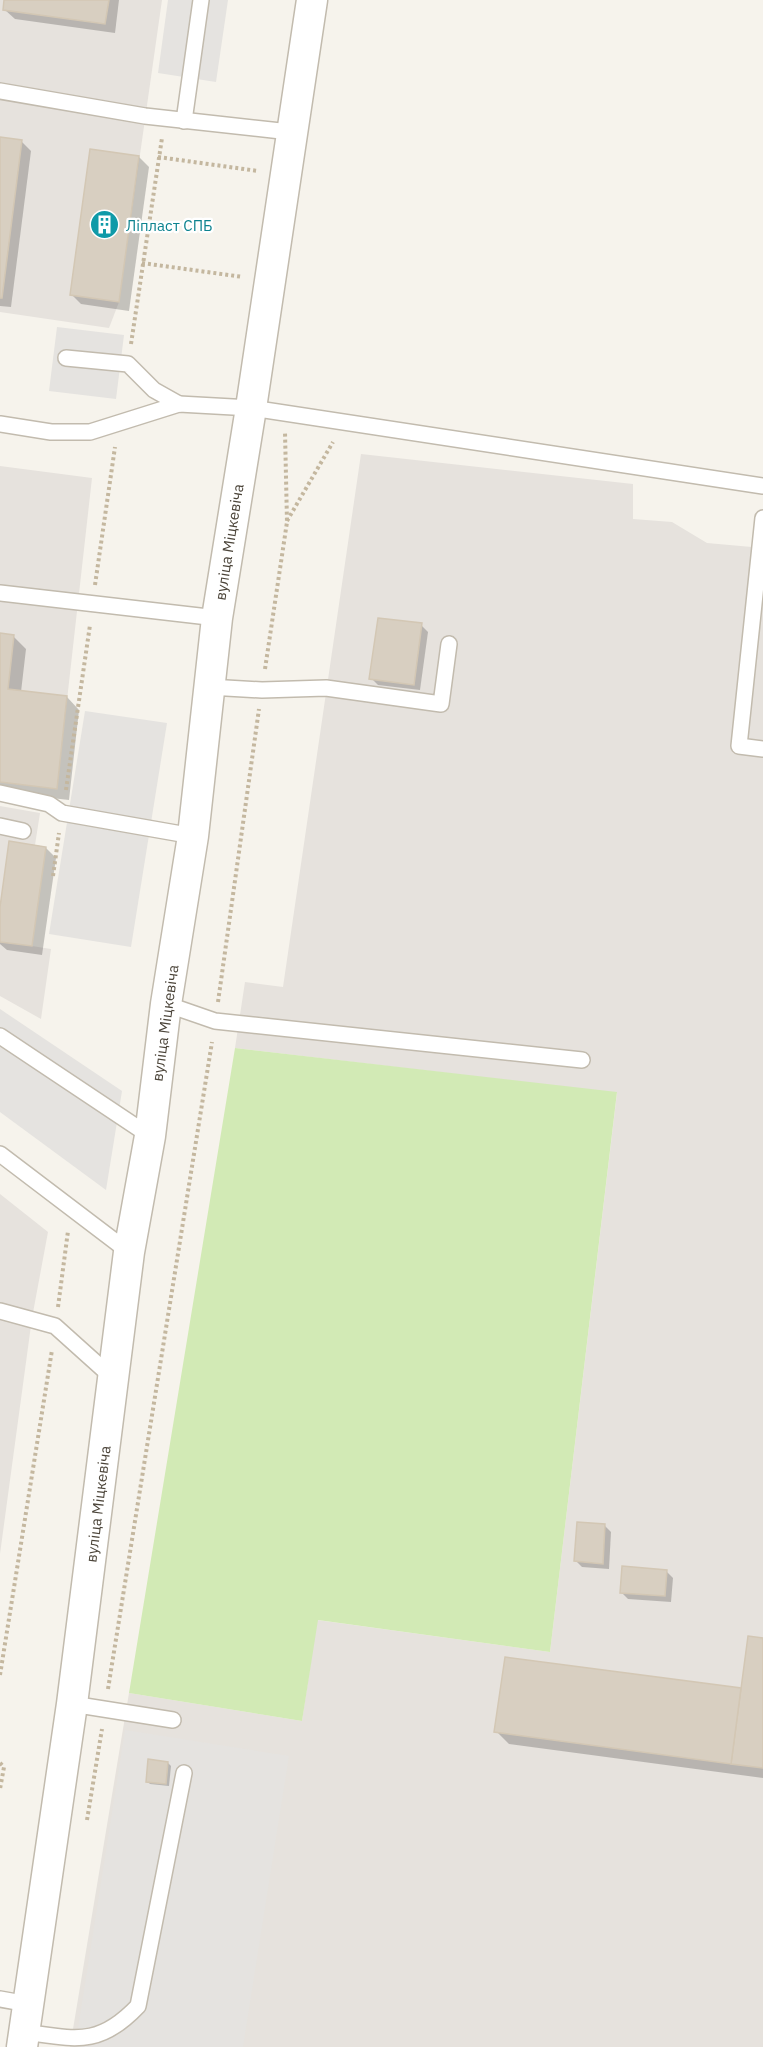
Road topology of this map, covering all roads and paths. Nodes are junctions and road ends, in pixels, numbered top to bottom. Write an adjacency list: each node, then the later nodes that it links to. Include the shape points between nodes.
1 (201, 0): 5 (lane)
2 (312, 0): 6 (street, вуліца Міцкевіча)
3 (0, 91): 4 (lane)
4 (166, 117): 5 (lane); 7 (path)
5 (183, 121): 6 (lane)
6 (290, 132): 8 (street, вуліца Міцкевіча)
7 (158, 157): 8 (path); 9 (path)
8 (286, 174): 10 (street, вуліца Міцкевіча)
9 (142, 263): 10 (path); 12 (path)
10 (269, 280): 14 (street, вуліца Міцкевіча)
11 (66, 358): 12 (lane)
12 (128, 364): 13 (lane, via 154,390)
13 (178, 404): 14 (lane); 18 (lane)
14 (251, 408): 15 (lane); 24 (street, вуліца Міцкевіча)
15 (284, 411): 16 (lane); 21 (path)
16 (346, 420): 19 (lane); 21 (path)
17 (0, 424): 18 (lane, via 51,432 90,432)
18 (119, 425): 23 (path)
19 (763, 486)
20 (763, 518): 28 (lane, via 739,746)
21 (286, 522): 27 (path)
22 (0, 593): 23 (lane)
23 (93, 605): 24 (lane); 30 (path)
24 (217, 618): 26 (street, вуліца Міцкевіча)
25 (449, 644): 27 (lane, via 441,704 326,688)
26 (209, 687): 27 (lane); 33 (street, вуліца Міцкевіча)
27 (262, 690): 36 (path)
28 (763, 749)
29 (0, 793): 30 (lane, via 49,804)
30 (62, 813): 33 (lane); 34 (path)
31 (0, 826): 32 (lane)
32 (23, 831)
33 (193, 836): 35 (street, вуліца Міцкевіча)
34 (53, 876)
35 (166, 1004): 36 (lane); 39 (street, вуліца Міцкевіча)
36 (215, 1021): 38 (lane); 48 (path)
37 (0, 1036): 39 (lane)
38 (582, 1060)
39 (150, 1136): 42 (street, вуліца Міцкевіча)
40 (0, 1154): 41 (lane)
41 (71, 1210): 42 (lane); 44 (path)
42 (129, 1252): 45 (street, вуліца Міцкевіча)
43 (0, 1311): 44 (lane)
44 (56, 1326): 45 (lane); 46 (path)
45 (114, 1379): 47 (street, вуліца Міцкевіча)
46 (0, 1676)
47 (72, 1704): 48 (lane); 54 (street, вуліца Міцкевіча)
48 (105, 1709): 49 (lane); 53 (path)
49 (173, 1720)
50 (0, 1763): 52 (path)
51 (184, 1773): 54 (lane, via 138,2006 121,2025 100,2036 76,2039)
52 (0, 1789)
53 (86, 1826)
54 (19, 2021)

